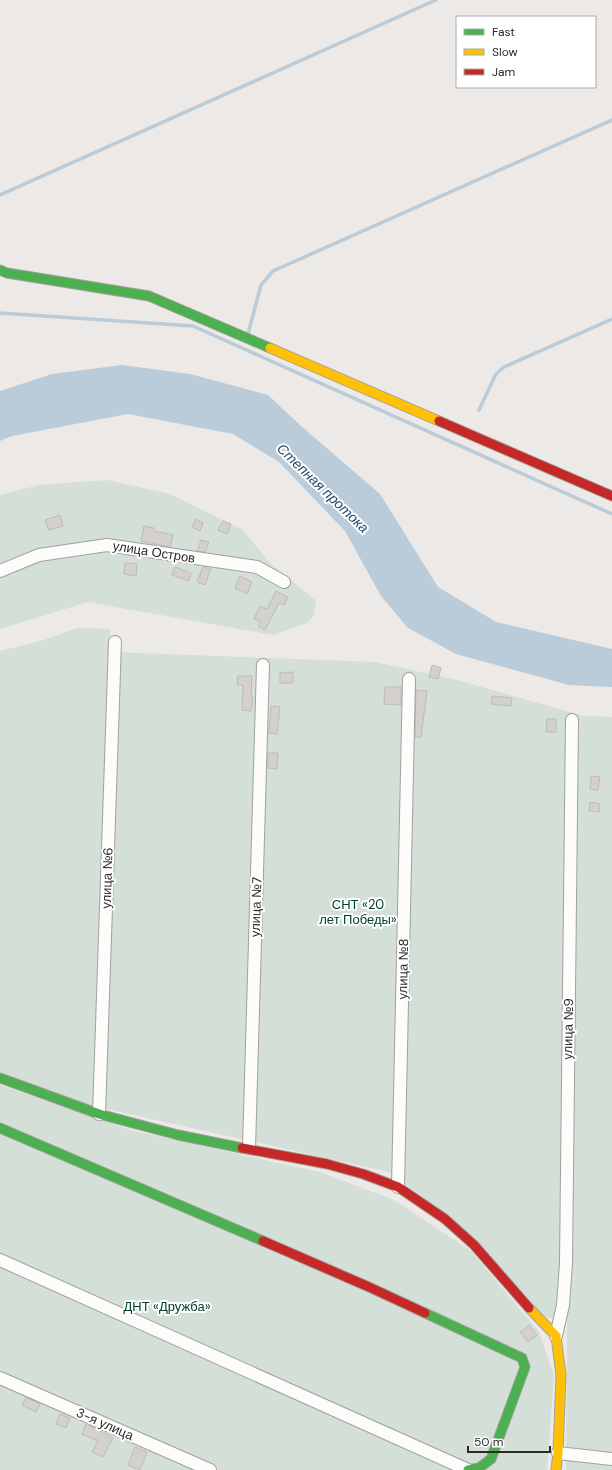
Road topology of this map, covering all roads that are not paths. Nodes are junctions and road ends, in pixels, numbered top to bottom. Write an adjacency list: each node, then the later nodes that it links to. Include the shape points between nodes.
1 (0, 270): 2 (street, via 149,296)
2 (612, 496)
3 (0, 571): 4 (street, улица Остров, via 38,555 107,545 257,567)
4 (284, 582)
5 (115, 642): 10 (street, улица №6)
6 (263, 665): 12 (street, улица №7)
7 (409, 679): 13 (street, улица №8)
8 (572, 720): 15 (street, улица №9, via 566,1263 563,1305)
9 (0, 1078): 10 (street)
10 (99, 1114): 12 (street, via 178,1134)
11 (0, 1128): 20 (street, via 369,1287 522,1358 525,1367 491,1459 479,1468)
12 (249, 1148): 13 (street, via 363,1174)
13 (398, 1187): 15 (street, via 428,1206 474,1245 537,1318)
14 (0, 1260): 20 (street)
15 (556, 1336): 17 (street, via 561,1375)
16 (0, 1378): 19 (street, 3-я улица)
17 (558, 1453): 18 (street); 21 (street)
18 (612, 1459)
19 (210, 1470)
20 (468, 1470)
21 (556, 1470)

